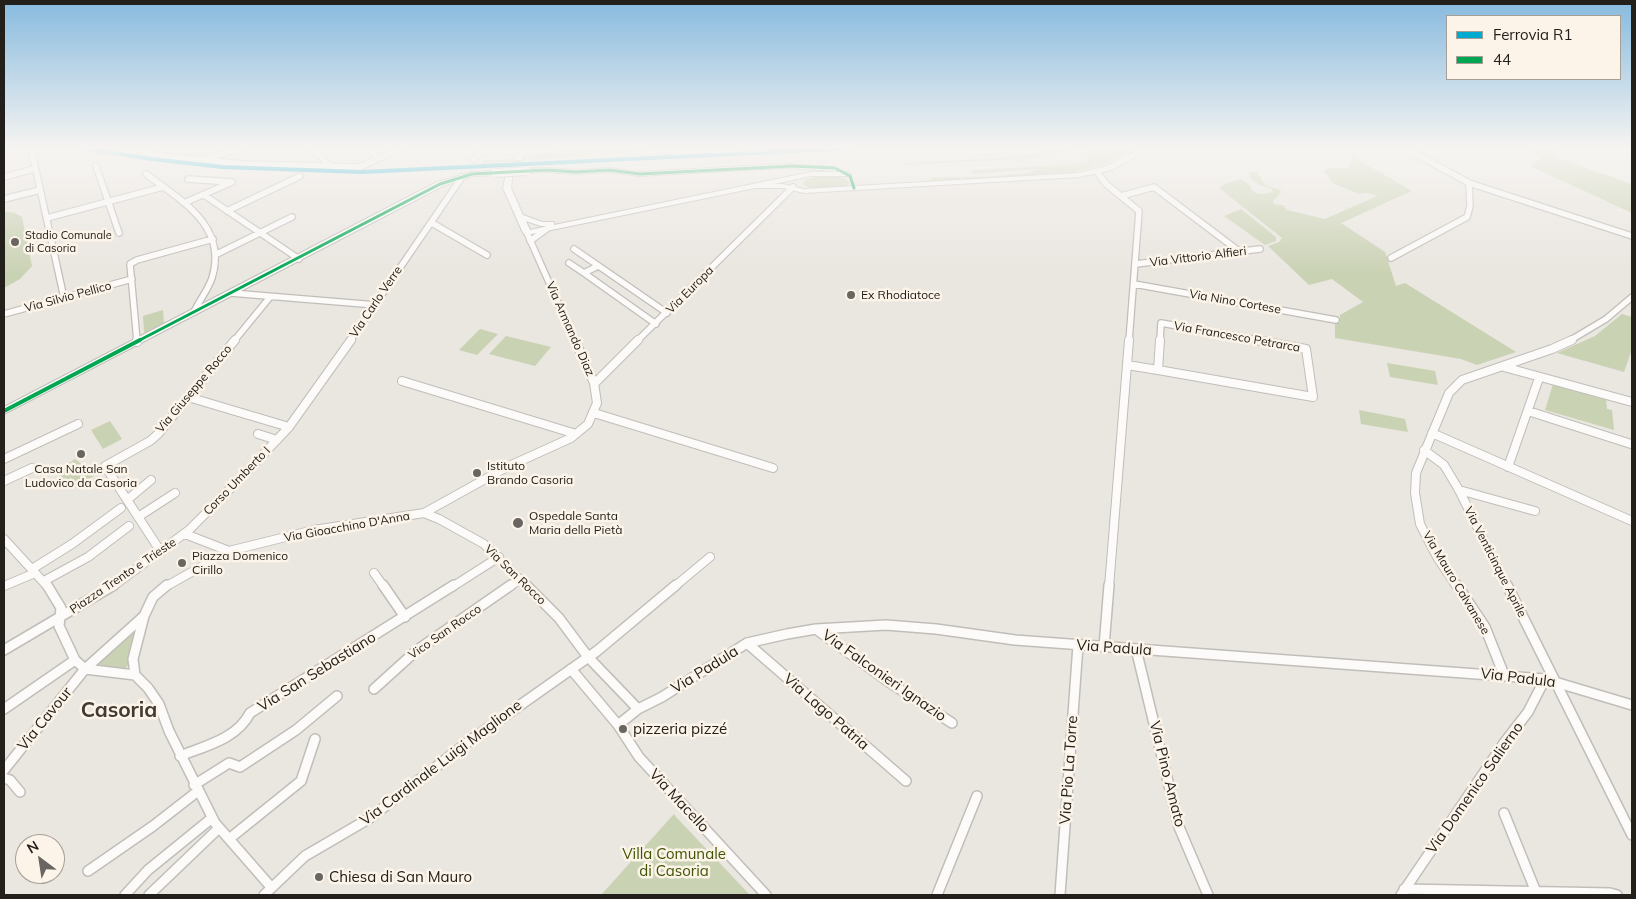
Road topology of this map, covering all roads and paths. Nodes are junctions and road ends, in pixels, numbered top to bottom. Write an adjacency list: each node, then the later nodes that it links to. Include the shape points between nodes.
1 (40, 190): 19 (street); 25 (street)
2 (103, 190): 20 (street)
3 (155, 190): 20 (street)
4 (166, 190): 21 (street)
5 (215, 190): 17 (street)
6 (271, 190): 22 (street)
7 (429, 190): 41 (street)
8 (453, 190): 26 (street, Via Carlo Verre)
9 (508, 190): 24 (street, Via Armando Diaz)
10 (737, 190): 27 (street)
11 (793, 190): 54 (street, Via Europa)
12 (1114, 190): 18 (street)
13 (1143, 190): 18 (street)
14 (1158, 190): 37 (street)
15 (1469, 190): 40 (street, via 1467,217)
16 (1488, 190): 32 (street)
17 (204, 195): 21 (street); 22 (street)
18 (1122, 196): 43 (street, via 1140,212)
19 (4, 199)
20 (107, 202): 25 (street); 30 (street)
21 (184, 203): 33 (street, via 203,220)
22 (227, 211): 31 (street)
23 (292, 217): 31 (street)
24 (520, 217): 27 (street, via 542,224); 29 (street, Via Armando Diaz)
25 (47, 218): 51 (street)
26 (432, 222): 39 (street); 52 (street, Via Carlo Verre)
27 (560, 225): 28 (street)
28 (550, 228): 29 (street); 34 (street)
29 (527, 232): 34 (street, Via Armando Diaz)
30 (118, 233)
31 (260, 233): 38 (street); 41 (street)
32 (1632, 236)
33 (213, 239): 38 (street); 46 (street, via 134,261 130,264)
34 (530, 241): 64 (street, Via Armando Diaz)
35 (574, 249): 44 (street)
36 (1260, 249): 37 (street, Via Vittorio Alfieri)
37 (1240, 252): 43 (street, Via Vittorio Alfieri)
38 (215, 255): 53 (street, via 212,278)
39 (487, 255)
40 (1391, 258)
41 (299, 259): 48 (street)
42 (569, 263): 45 (street)
43 (1136, 264): 47 (street)
44 (598, 266): 45 (street); 54 (street)
45 (584, 273): 57 (street)
46 (132, 279): 51 (street, Via Silvio Pellico); 58 (street)
47 (1134, 284): 56 (street, Via Nino Cortese); 59 (street)
48 (231, 293): 49 (street); 53 (street)
49 (270, 297): 52 (street); 65 (street, Via Giuseppe Rocco)
50 (1632, 297): 60 (street, Via Mauro Calvanese, via 1579,337)
51 (64, 298): 55 (street, Via Silvio Pellico)
52 (376, 305): 71 (street, Via Carlo Verre)
53 (194, 312): 58 (street)
54 (667, 313): 57 (street, Via Europa)
55 (4, 314)
56 (1336, 320)
57 (656, 324): 64 (street, Via Europa)
58 (137, 342): 67 (street)
59 (1127, 365): 61 (street, Via Francesco Petrarca); 110 (street)
60 (1504, 366): 62 (street); 72 (street, Via Mauro Calvanese, via 1462,380 1449,393)
61 (1158, 371): 61 (street, Via Francesco Petrarca, via 1161,323 1306,350 1313,397)
62 (1539, 378): 66 (street); 68 (street)
63 (402, 381): 74 (street)
64 (594, 383): 69 (street, Via Armando Diaz, via 597,403)
65 (188, 397): 71 (street); 86 (street, Via Giuseppe Rocco, via 150,441 105,466)
66 (1632, 402)
67 (4, 411)
68 (1528, 411): 76 (street); 79 (street)
69 (594, 413): 74 (street, via 588,424); 81 (street)
70 (78, 424): 78 (street)
71 (289, 427): 75 (street, Corso Umberto I)
72 (1432, 433): 77 (street, Via Mauro Calvanese); 79 (street)
73 (258, 434): 75 (street)
74 (576, 434): 89 (street, via 507,467)
75 (277, 440): 93 (street, Corso Umberto I)
76 (1631, 444)
77 (1424, 450): 84 (street, Via Venticinque Aprile, via 1444,465); 118 (street, Via Mauro Calvanese, via 1416,472 1415,493 1420,524 1437,557 1485,627)
78 (4, 459)
79 (1508, 466): 91 (street)
80 (32, 468): 83 (street)
81 (774, 468)
82 (151, 480): 86 (street)
83 (4, 481)
84 (1459, 490): 88 (street); 120 (street, Via Venticinque Aprile)
85 (175, 493): 90 (street)
86 (127, 500): 90 (street)
87 (121, 508): 99 (street)
88 (1535, 511)
89 (424, 513): 95 (street, Via Gioacchino D'Anna, via 314,530); 98 (street, Via San Rocco, via 484,544)
90 (138, 517): 96 (street)
91 (1632, 521)
92 (129, 526): 102 (street, via 88,557)
93 (185, 534): 95 (street); 96 (street, Piazza Trento e Trieste)
94 (6, 545): 99 (street)
95 (229, 551): 104 (street, via 161,589 153,597)
96 (161, 552): 105 (street, Piazza Trento e Trieste, via 102,594)
97 (710, 557): 113 (street, Via Cardinale Luigi Maglione)
98 (498, 558): 101 (street, Via San Rocco); 106 (street, Via San Sebastiano)
99 (34, 571): 102 (street); 103 (street)
100 (374, 573): 106 (street)
101 (520, 579): 113 (street, Via San Rocco, via 559,618); 121 (street, Vico San Rocco, via 416,651)
102 (44, 581): 105 (street, via 61,608)
103 (4, 586)
104 (144, 616): 115 (street, Via Cavour); 117 (street, via 133,659)
105 (61, 618): 112 (street, Piazza Trento e Trieste); 114 (street, via 59,626)
106 (405, 618): 129 (street, Via San Sebastiano, via 250,713 244,725 224,739)
107 (816, 628): 108 (street, Via Padula); 109 (street, Via Padula, via 886,625); 126 (street, Via Falconieri Ignazio)
108 (747, 643): 125 (street, Via Padula); 132 (street, Via Lago Patria)
109 (1078, 645): 110 (street, Via Padula); 149 (street, Via Pio La Torre)
110 (1104, 647): 111 (street, Via Padula)
111 (1136, 649): 118 (street, Via Padula); 150 (street, Via Pino Amato, via 1180,827)
112 (4, 650)
113 (588, 657): 116 (street, Via Cardinale Luigi Maglione); 125 (street, Via San Rocco)
114 (75, 660): 115 (street); 124 (street, Via Cavour)
115 (85, 668): 117 (street); 130 (street, Via Cavour)
116 (570, 668): 127 (street, Via Macello); 142 (street, Via Cardinale Luigi Maglione, via 370,818 305,856)
117 (135, 675): 129 (street, via 159,704)
118 (1504, 675): 119 (street, Via Padula)
119 (1545, 678): 120 (street, Via Padula); 143 (street, Via Domenico Salierno, via 1528,712)
120 (1555, 682): 123 (street, Via Padula); 139 (street, Via Venticinque Aprile)
121 (374, 689)
122 (337, 696): 133 (street, via 296,730 240,767 229,763)
123 (1632, 705)
124 (4, 709)
125 (638, 709): 127 (street, Via Padula)
126 (952, 723)
127 (618, 725): 147 (street, Via Macello, via 639,756)
128 (315, 738): 140 (street, via 301,781)
129 (180, 756): 133 (street)
130 (4, 770)
131 (4, 778): 134 (street)
132 (906, 781)
133 (196, 788): 137 (street); 141 (street, via 153,826)
134 (20, 792)
135 (977, 796): 148 (street)
136 (1504, 813): 144 (street)
137 (212, 818): 138 (street); 145 (street, via 148,870)
138 (219, 828): 140 (street); 146 (street)
139 (1632, 834)
140 (229, 839): 142 (street)
141 (88, 872)
142 (268, 891)
143 (1402, 892): 144 (street)
144 (1536, 892): 151 (street)
145 (125, 895)
146 (149, 895)
147 (766, 895)
148 (937, 895)
149 (1060, 895)
150 (1208, 895)
151 (1617, 895)

